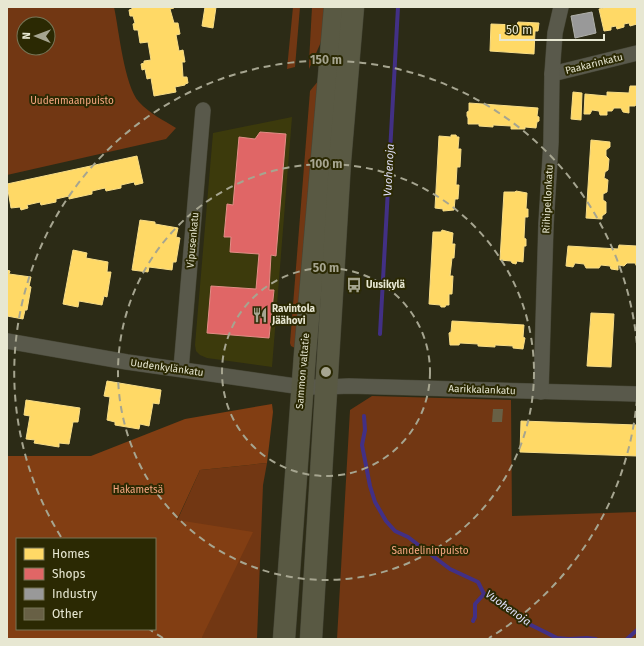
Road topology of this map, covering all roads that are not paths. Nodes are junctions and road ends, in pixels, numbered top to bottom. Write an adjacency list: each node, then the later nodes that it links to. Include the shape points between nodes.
1 (335, 7): 9 (main road, Sammon valtatie)
2 (353, 7): 10 (main road, via 340,161)
3 (561, 7): 5 (street, Riihipellonkatu, via 555,33)
4 (637, 53): 5 (street, Paakarinkatu)
5 (552, 74): 11 (street, Riihipellonkatu)
6 (203, 110): 8 (street, Vipusenkatu)
7 (7, 341): 8 (street, Uudenkylänkatu)
8 (181, 369): 9 (street, Uudenkylänkatu)
9 (302, 387): 10 (street, Uudenkylänkatu); 13 (main road, Sammon valtatie)
10 (327, 388): 11 (street, Aarikkalankatu, via 349,386); 14 (main road)
11 (541, 392): 12 (street, Aarikkalankatu)
12 (637, 394)
13 (284, 639)
14 (311, 639)

